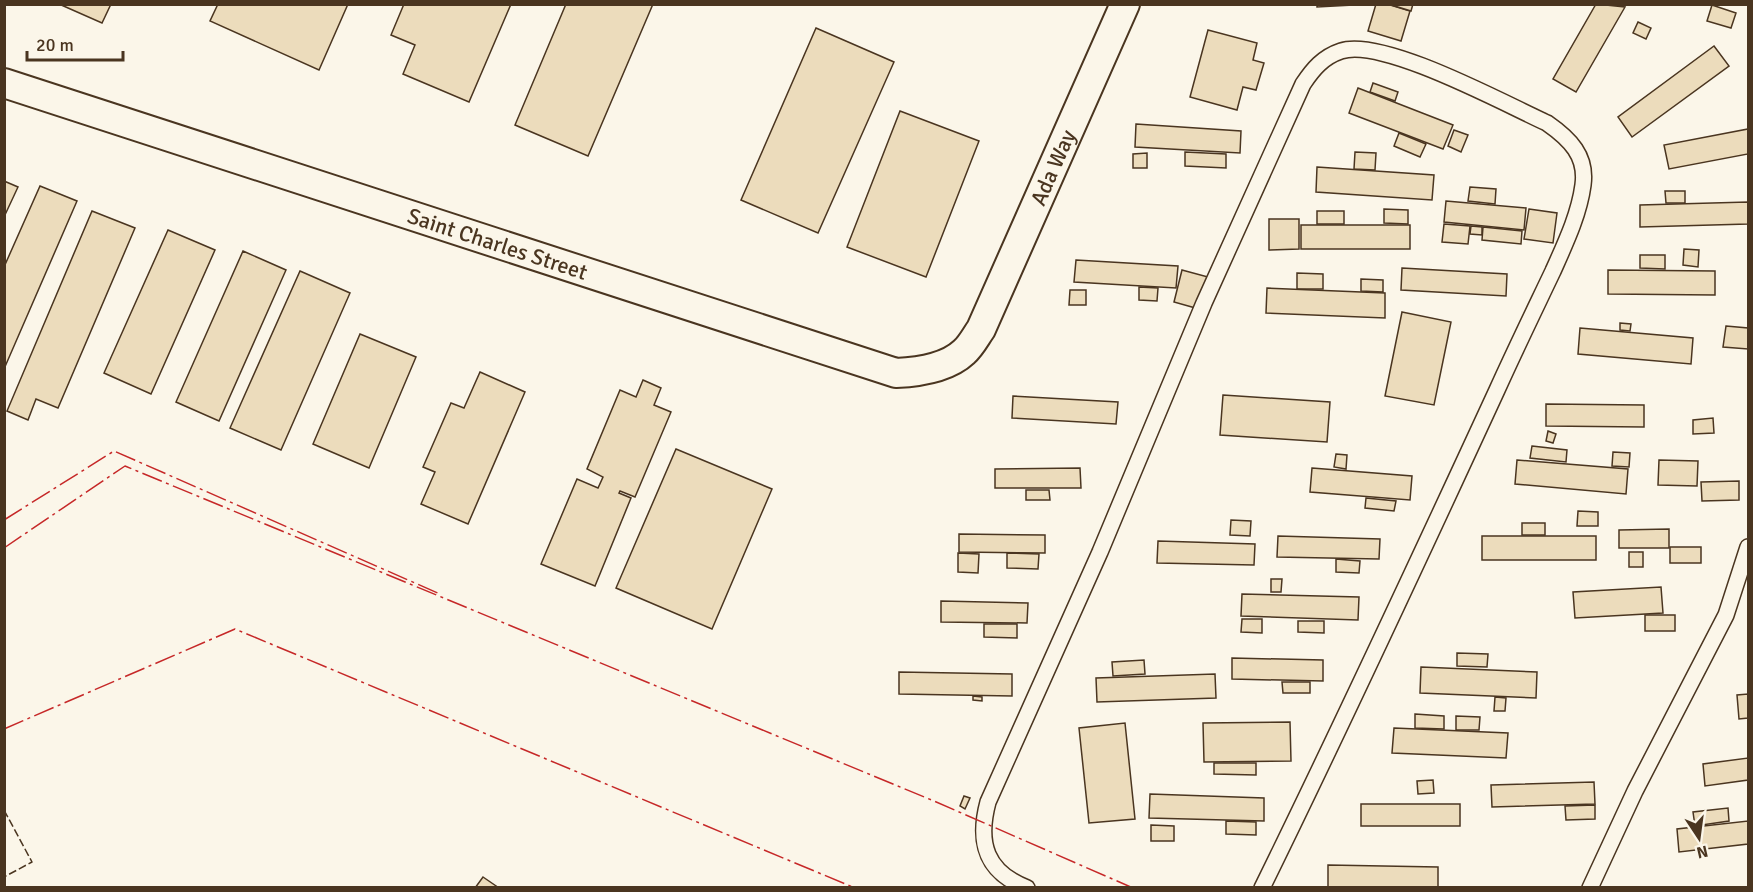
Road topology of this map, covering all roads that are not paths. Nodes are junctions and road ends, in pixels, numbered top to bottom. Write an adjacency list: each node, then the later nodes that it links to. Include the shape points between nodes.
1 (1125, 4): 3 (street, Ada Way)
2 (4, 83): 3 (street, Saint Charles Street, via 896,373 939,366 963,353)
3 (981, 329)
4 (1749, 547): 7 (lane, via 1726,615)
5 (1027, 888): 6 (lane, via 996,869 987,853 982,839 988,802 1303,84 1327,57 1350,50 1378,50 1548,123 1577,148 1583,184 1574,220 1553,270 1402,599)
6 (1262, 888)
7 (1590, 888)

